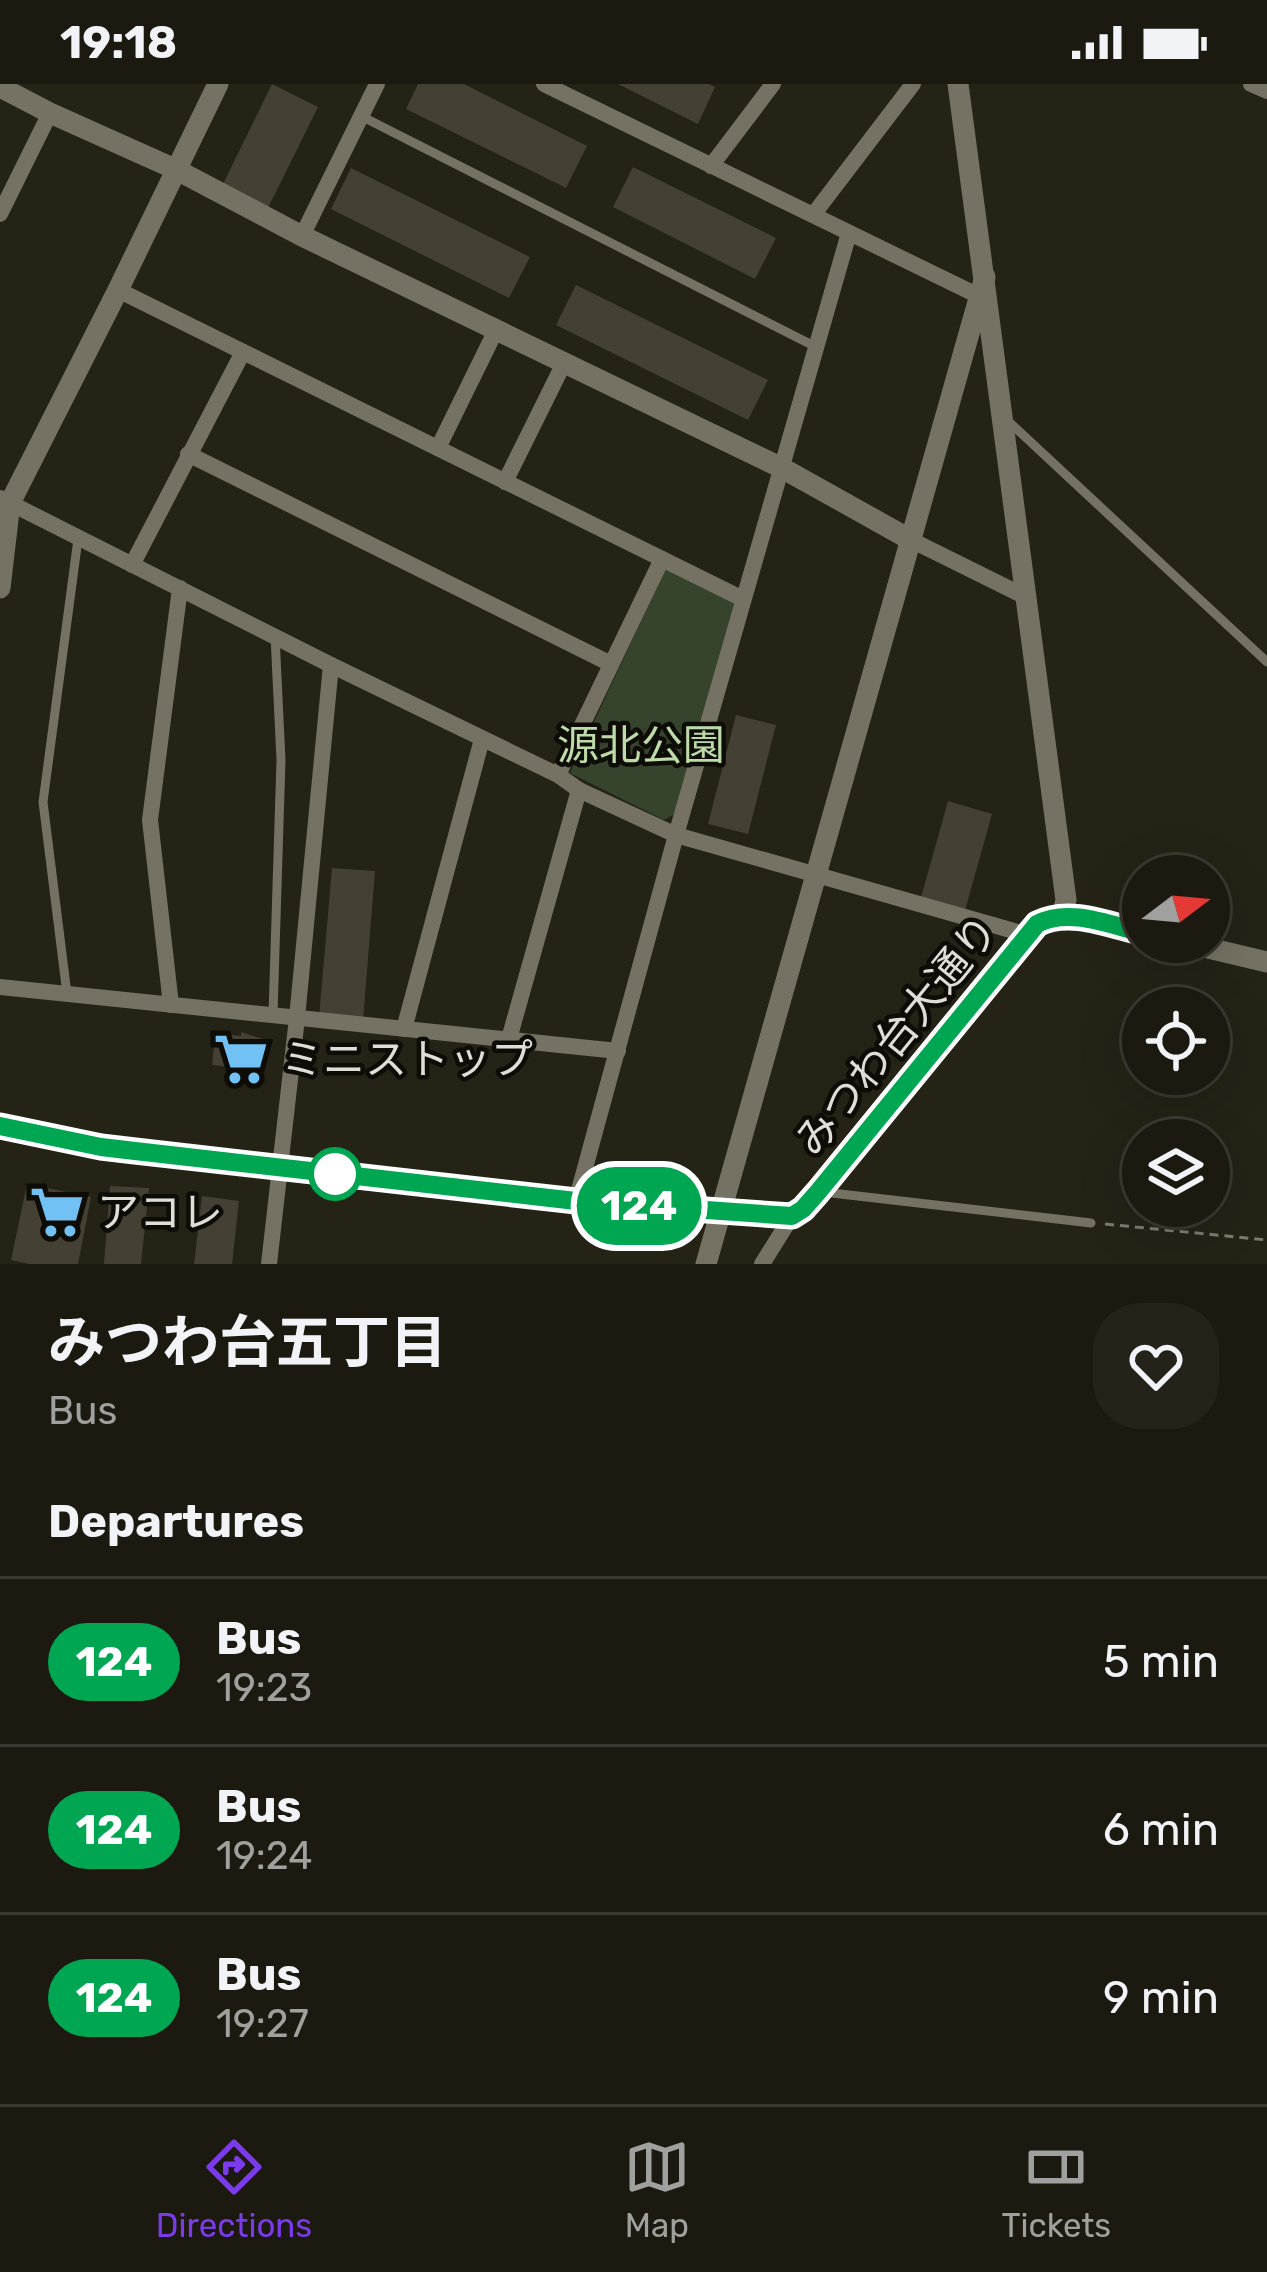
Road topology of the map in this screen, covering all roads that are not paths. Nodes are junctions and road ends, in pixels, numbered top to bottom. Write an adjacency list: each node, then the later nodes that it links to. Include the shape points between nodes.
1 (218, 84): 13 (street)
2 (377, 84): 11 (street)
3 (544, 84): 12 (street)
4 (772, 84): 12 (street)
5 (913, 84): 15 (street)
6 (958, 84): 18 (street)
7 (1251, 84): 9 (street)
8 (0, 87): 10 (street)
9 (1267, 91)
10 (50, 112): 13 (street); 14 (street)
11 (361, 116): 17 (street); 21 (lane)
12 (712, 166): 15 (street)
13 (175, 169): 17 (street); 19 (street)
14 (0, 214)
15 (813, 215): 16 (street)
16 (849, 233): 18 (street); 21 (street)
17 (302, 236): 20 (street)
18 (982, 287): 24 (street); 31 (street)
19 (118, 290): 22 (street); 29 (street)
20 (496, 330): 23 (street); 25 (street)
21 (816, 346): 27 (street)
22 (243, 352): 25 (street); 26 (street)
23 (564, 363): 27 (street); 28 (street)
24 (1003, 416): 36 (street); 39 (lane)
25 (438, 448): 28 (street)
26 (188, 454): 33 (street); 40 (street)
27 (782, 468): 31 (street); 37 (street)
28 (505, 482): 32 (street)
29 (5, 501): 30 (street); 34 (street)
30 (78, 539): 33 (street); 53 (lane, via 43,802)
31 (911, 540): 36 (street); 46 (street)
32 (662, 559): 37 (street); 40 (street)
33 (133, 565): 35 (street)
34 (0, 588)
35 (180, 588): 38 (street); 54 (street, via 150,820)
36 (1026, 597): 47 (street)
37 (743, 599): 45 (street)
38 (274, 636): 41 (street); 55 (lane, via 281,760)
39 (1267, 662)
40 (611, 664): 43 (street)
41 (331, 665): 42 (street); 56 (street)
42 (482, 739): 43 (street); 57 (street)
43 (558, 775): 44 (street)
44 (579, 790): 45 (street); 58 (street)
45 (676, 835): 46 (street); 59 (street)
46 (816, 875): 49 (street); 64 (street)
47 (1062, 917): 48 (street, みつわ台大通り); 49 (street, みつわ台大通り)
48 (1122, 928)
49 (1028, 935): 62 (street, みつわ台大通り)
50 (1230, 953): 51 (street)
51 (1267, 962)
52 (0, 987): 53 (street)
53 (67, 994): 54 (street)
54 (171, 1004): 55 (street)
55 (273, 1015): 56 (street)
56 (297, 1018): 57 (street); 61 (street)
57 (404, 1029): 58 (street)
58 (509, 1040): 59 (street)
59 (618, 1051): 63 (street)
60 (0, 1126): 61 (street, みつわ台大通り, via 101,1147)
61 (280, 1167): 63 (street, みつわ台大通り); 67 (street)
62 (818, 1192): 65 (street, みつわ台大通り); 66 (lane)
63 (576, 1201): 64 (street, みつわ台大通り)
64 (722, 1212): 65 (street, みつわ台大通り); 68 (street)
65 (792, 1216): 69 (street)
66 (1091, 1223)
67 (269, 1264)
68 (706, 1264)
69 (762, 1264)

